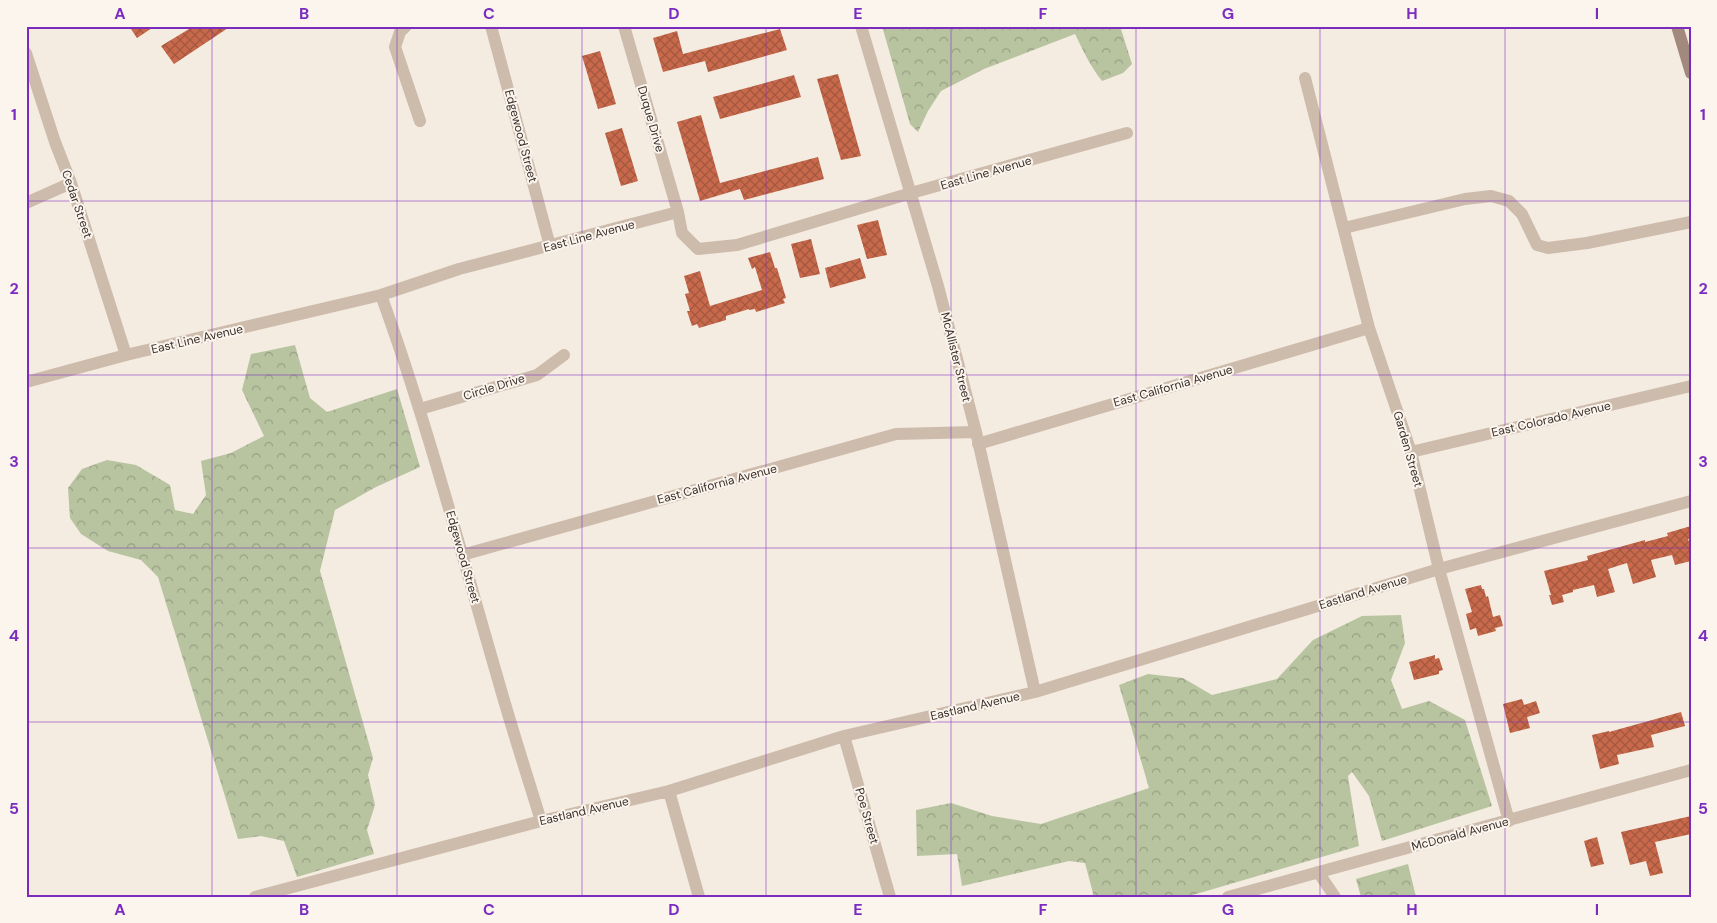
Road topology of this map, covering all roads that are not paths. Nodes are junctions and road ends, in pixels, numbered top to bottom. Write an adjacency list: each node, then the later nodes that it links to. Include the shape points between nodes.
1 (406, 26): 9 (street, via 400,32 395,47)
2 (491, 26): 17 (street, Edgewood Street)
3 (624, 26): 14 (street, Duque Drive)
4 (861, 26): 12 (street, McAllister Street)
5 (1677, 26): 7 (main road)
6 (26, 53): 11 (street, Cedar Street)
7 (1691, 73)
8 (1306, 78): 16 (street, Garden Street)
9 (420, 121)
10 (1127, 133): 12 (street, East Line Avenue)
11 (72, 183): 13 (street); 20 (street, Cedar Street)
12 (911, 194): 14 (street, East Line Avenue, via 737,245 698,249 682,233); 25 (street, McAllister Street)
13 (26, 203)
14 (678, 212): 17 (street, East Line Avenue)
15 (1691, 222): 16 (street, via 1548,248 1537,245 1522,214 1509,201 1491,196 1465,199)
16 (1344, 228): 19 (street, Garden Street)
17 (550, 246): 18 (street, East Line Avenue, via 459,269)
18 (380, 295): 20 (street, East Line Avenue); 24 (street, Edgewood Street)
19 (1369, 328): 25 (street, East California Avenue); 26 (street, Garden Street)
20 (126, 355): 22 (street, East Line Avenue)
21 (564, 355): 24 (street, Circle Drive, via 537,374)
22 (26, 382)
23 (1691, 386): 26 (street, East Colorado Avenue)
24 (420, 409): 28 (street, Edgewood Street)
25 (976, 438): 28 (street, East California Avenue, via 896,434); 30 (street, McAllister Street)
26 (1411, 452): 29 (street, Garden Street)
27 (1691, 501): 29 (street, Eastland Avenue)
28 (462, 555): 34 (street, Edgewood Street)
29 (1438, 569): 30 (street, Eastland Avenue); 35 (street, Garden Street)
30 (1036, 692): 31 (street, Eastland Avenue)
31 (844, 736): 33 (street, Eastland Avenue); 40 (street, Poe Street)
32 (1691, 770): 35 (street, McDonald Avenue)
33 (669, 790): 34 (street, Eastland Avenue); 39 (street)
34 (541, 821): 37 (street, Eastland Avenue)
35 (1509, 821): 36 (street, McDonald Avenue)
36 (1318, 872): 41 (street, McDonald Avenue); 42 (street)
37 (273, 894): 38 (street, Eastland Avenue)
38 (255, 897)
39 (699, 897)
40 (890, 897)
41 (1228, 897)
42 (1334, 897)

